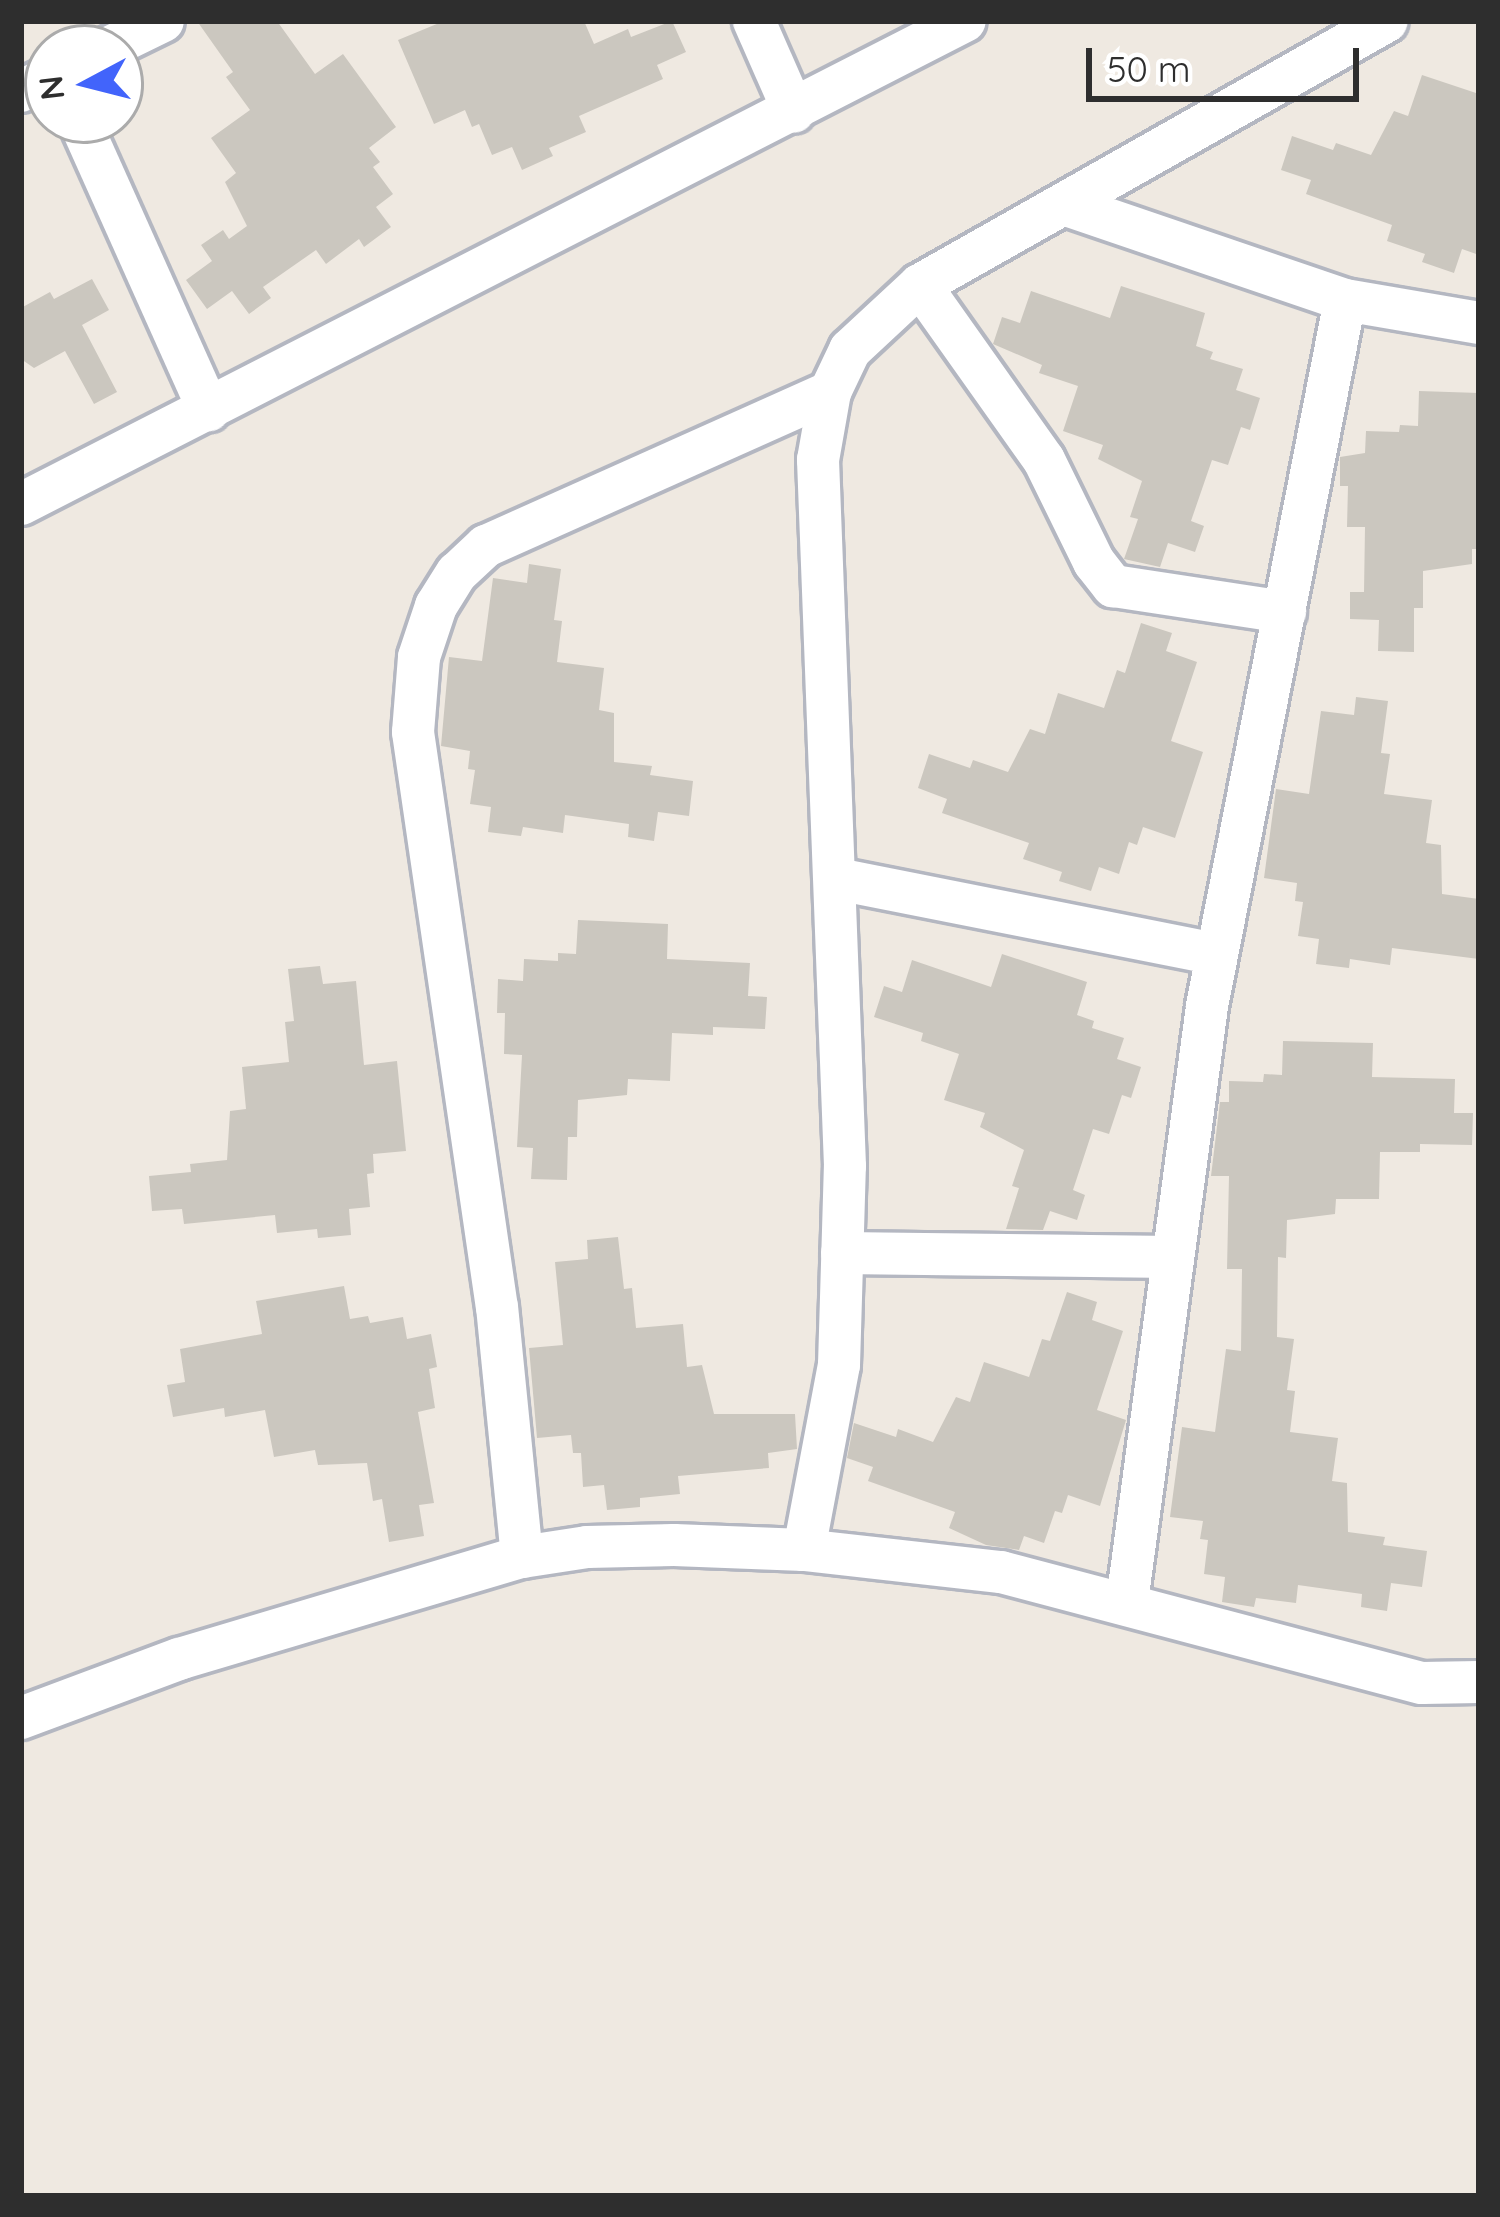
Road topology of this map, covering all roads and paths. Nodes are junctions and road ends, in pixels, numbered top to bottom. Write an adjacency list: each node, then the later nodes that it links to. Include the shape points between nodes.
1 (754, 21): 4 (street)
2 (965, 21): 4 (street)
3 (1387, 21): 6 (street)
4 (794, 112): 11 (street)
5 (90, 144): 11 (street)
6 (1066, 205): 7 (street); 8 (street)
7 (920, 285): 10 (street, via 850,350); 13 (street, via 1044,460 1113,586)
8 (1345, 300): 9 (street); 13 (street)
9 (1479, 323)
10 (830, 392): 14 (street, via 818,460); 19 (street, via 485,546 436,606 419,657 413,732 496,1308)
11 (209, 410): 12 (street)
12 (21, 504)
13 (1285, 612): 15 (street)
14 (837, 879): 15 (street); 16 (street)
15 (1217, 954): 17 (street)
16 (842, 1253): 17 (street); 18 (street, via 839,1365)
17 (1173, 1257): 20 (street)
18 (804, 1550): 19 (street, via 609,1546); 20 (street, via 1001,1573)
19 (522, 1557): 22 (street, via 179,1660)
20 (1127, 1601): 21 (street, via 1422,1683)
21 (1479, 1682)
22 (21, 1718)

